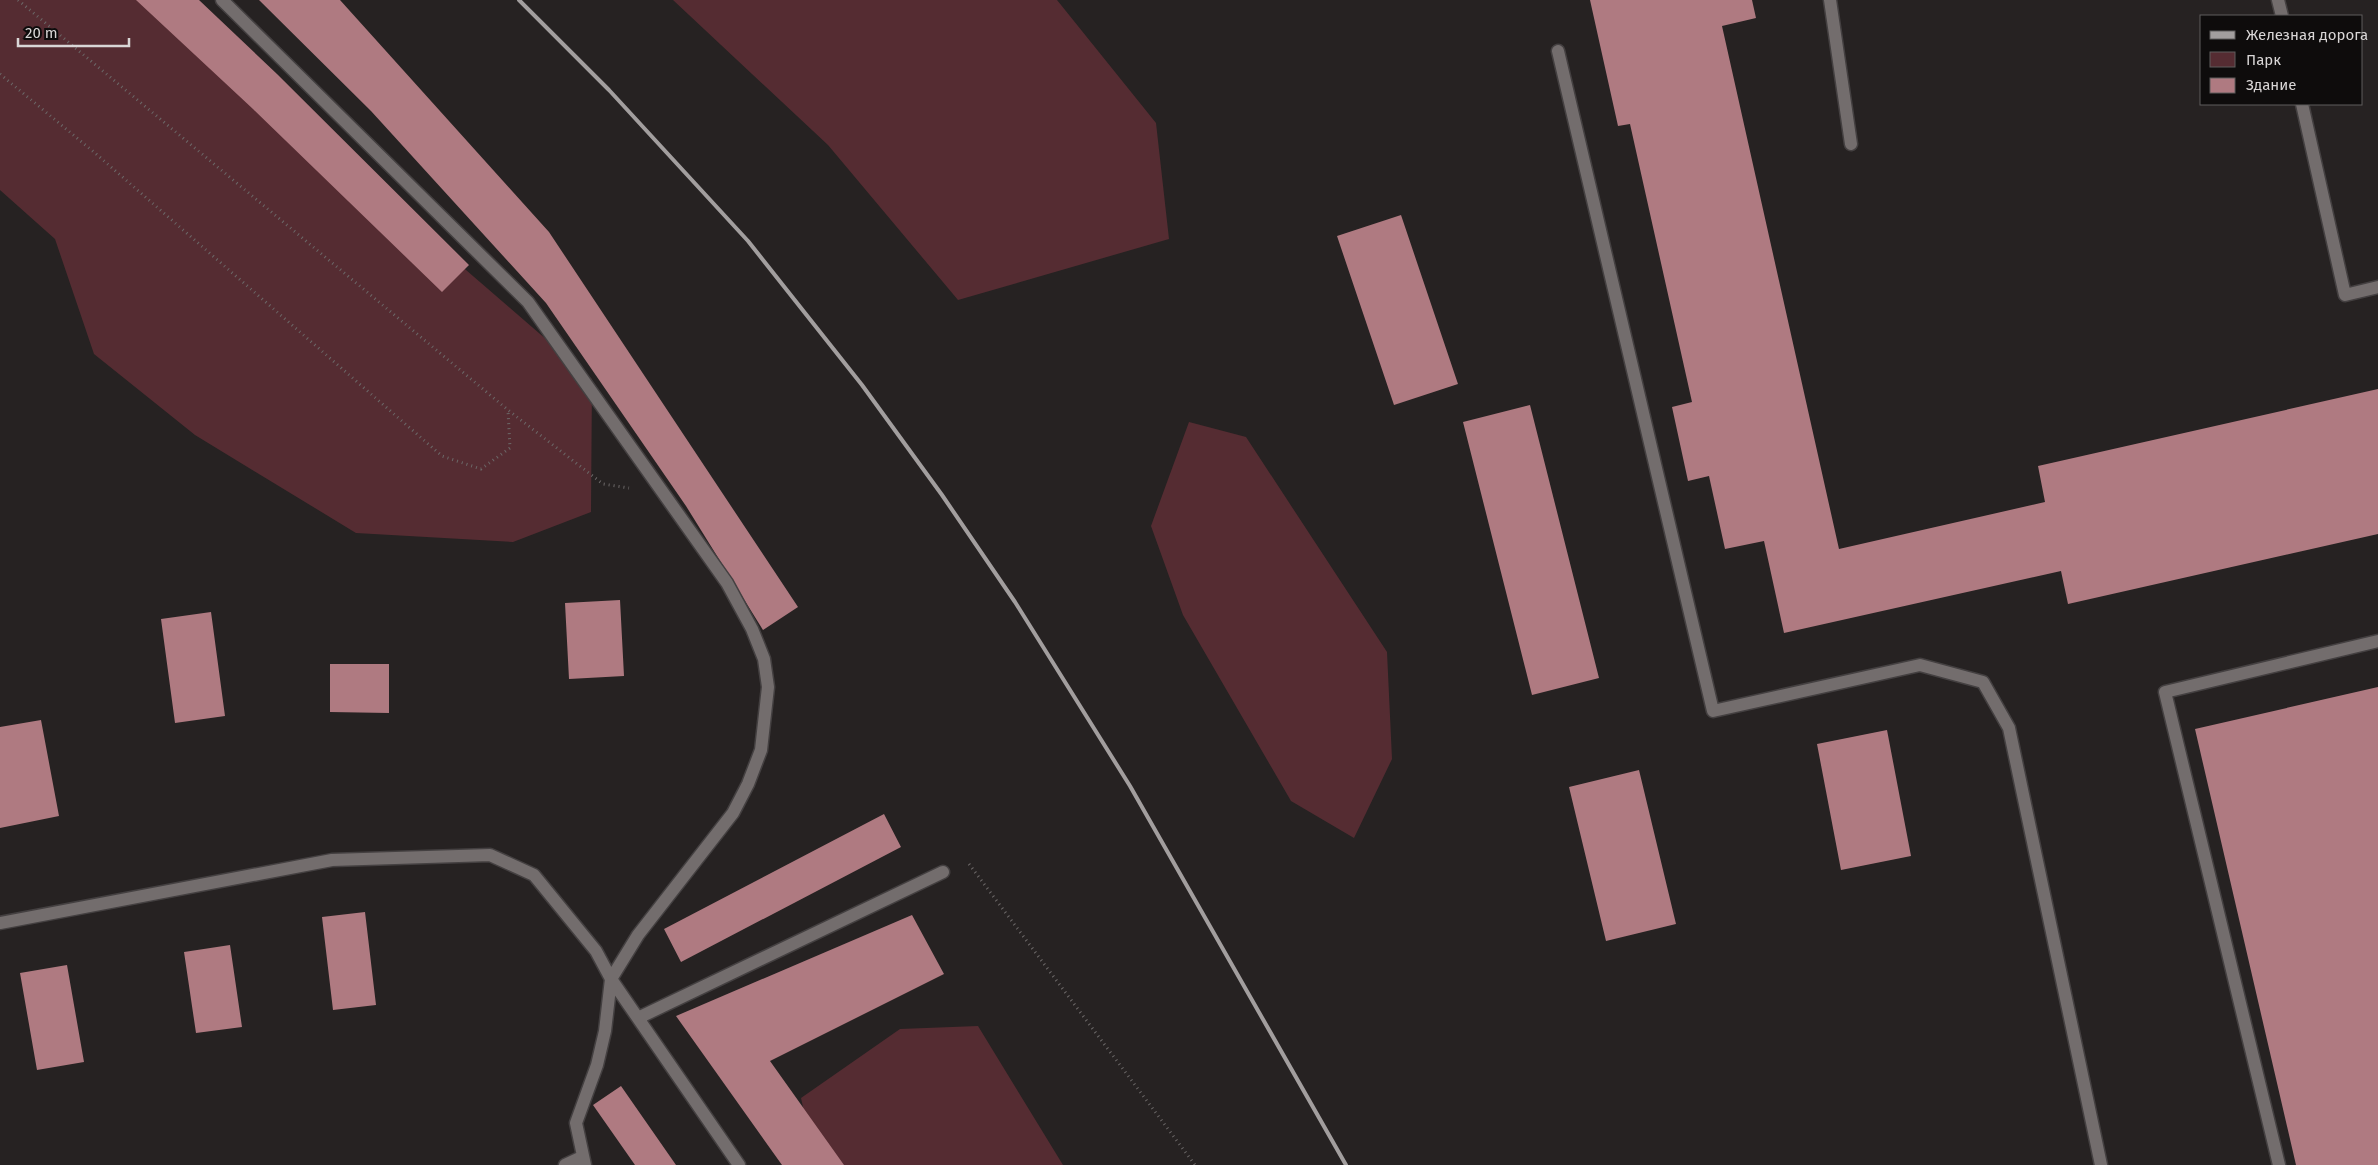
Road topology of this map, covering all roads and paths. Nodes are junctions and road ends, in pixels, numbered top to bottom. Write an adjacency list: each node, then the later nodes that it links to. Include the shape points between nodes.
1 (18, 0): 11 (path)
2 (222, 0): 12 (lane, via 528,302)
3 (1830, 0): 9 (lane)
4 (2278, 0): 5 (lane)
5 (2282, 15)
6 (1558, 51): 22 (lane, via 1713,711 1920,665 1983,682 2009,728)
7 (0, 74): 11 (path, via 442,456 480,469 510,448)
8 (2302, 105): 10 (lane, via 2345,295)
9 (1851, 144)
10 (2378, 287)
11 (508, 410): 12 (path, via 603,484)
12 (664, 494): 16 (lane, via 727,583 752,629 764,659 768,687 766,716 761,750 733,813 638,935)
13 (2378, 641): 23 (lane, via 2165,692)
14 (943, 872): 17 (lane); 21 (path, via 969,864)
15 (0, 922): 16 (lane, via 332,860 490,855 534,875 596,952)
16 (611, 979): 17 (lane); 18 (lane, via 597,1066 576,1123)
17 (638, 1018): 20 (lane)
18 (584, 1161): 19 (lane)
19 (565, 1165)
20 (739, 1165)
21 (1195, 1165)
22 (2101, 1165)
23 (2279, 1165)

